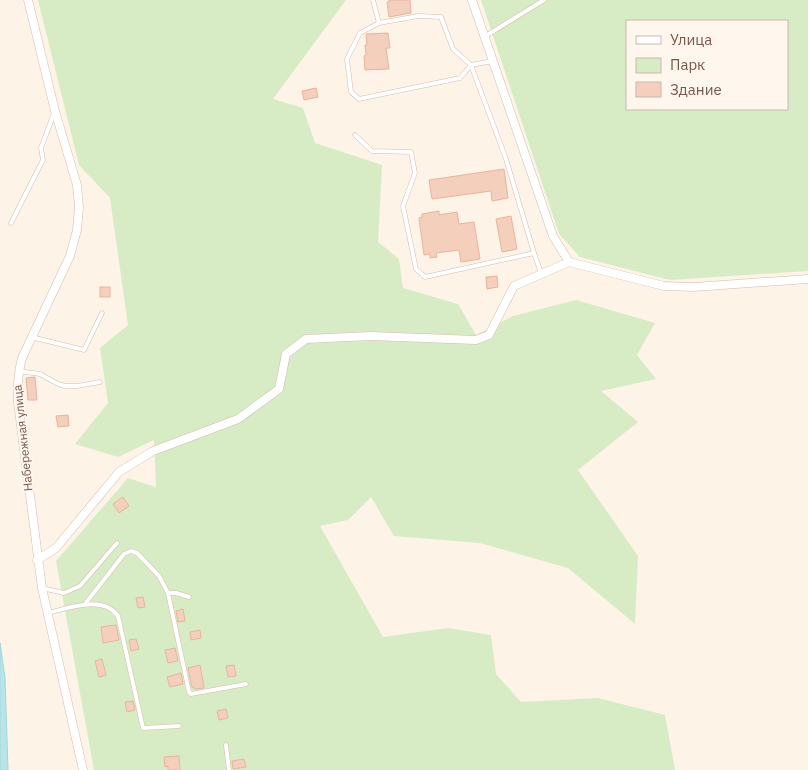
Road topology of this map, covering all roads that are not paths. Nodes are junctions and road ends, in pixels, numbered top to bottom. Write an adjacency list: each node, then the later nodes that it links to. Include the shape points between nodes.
1 (28, 0): 9 (street, Набережная улица)
2 (373, 0): 5 (lane)
3 (472, 0): 6 (street)
4 (544, 0): 6 (lane)
5 (378, 23): 8 (lane, via 418,16 441,17 452,49); 8 (lane, via 360,33 347,59 351,92 359,99 460,78)
6 (484, 37): 7 (street)
7 (493, 61): 8 (lane); 13 (street, via 553,236)
8 (471, 65): 12 (lane, via 506,159)
9 (55, 111): 11 (lane, via 41,148 43,160); 17 (street, Набережная улица, via 77,186 77,230 70,256)
10 (355, 136): 12 (lane, via 372,151 411,152 415,173 403,206 416,268 425,278)
11 (11, 223)
12 (534, 254): 14 (lane)
13 (569, 262): 14 (street); 15 (street, via 664,286)
14 (541, 273): 21 (street, via 514,286 489,335 476,340 371,336 306,339 286,354 279,389 238,419 153,451 120,472 56,548)
15 (808, 279)
16 (102, 313): 17 (lane, via 84,350)
17 (31, 337): 18 (street, Набережная улица)
18 (18, 370): 19 (lane, via 40,374 65,386); 21 (street, Набережная улица, via 16,387)
19 (100, 382)
20 (117, 543): 22 (lane, via 80,586 64,593)
21 (37, 560): 22 (street, Набережная улица)
22 (42, 588): 26 (street, Набережная улица)
23 (168, 593): 24 (lane); 25 (lane, via 159,576 131,551 124,554); 27 (lane, via 189,692)
24 (189, 597)
25 (85, 604): 26 (lane); 28 (lane, via 107,606 118,616 143,728)
26 (47, 613): 30 (street, Набережная улица)
27 (246, 684)
28 (179, 726)
29 (226, 745): 31 (lane)
30 (83, 770)
31 (229, 770)

